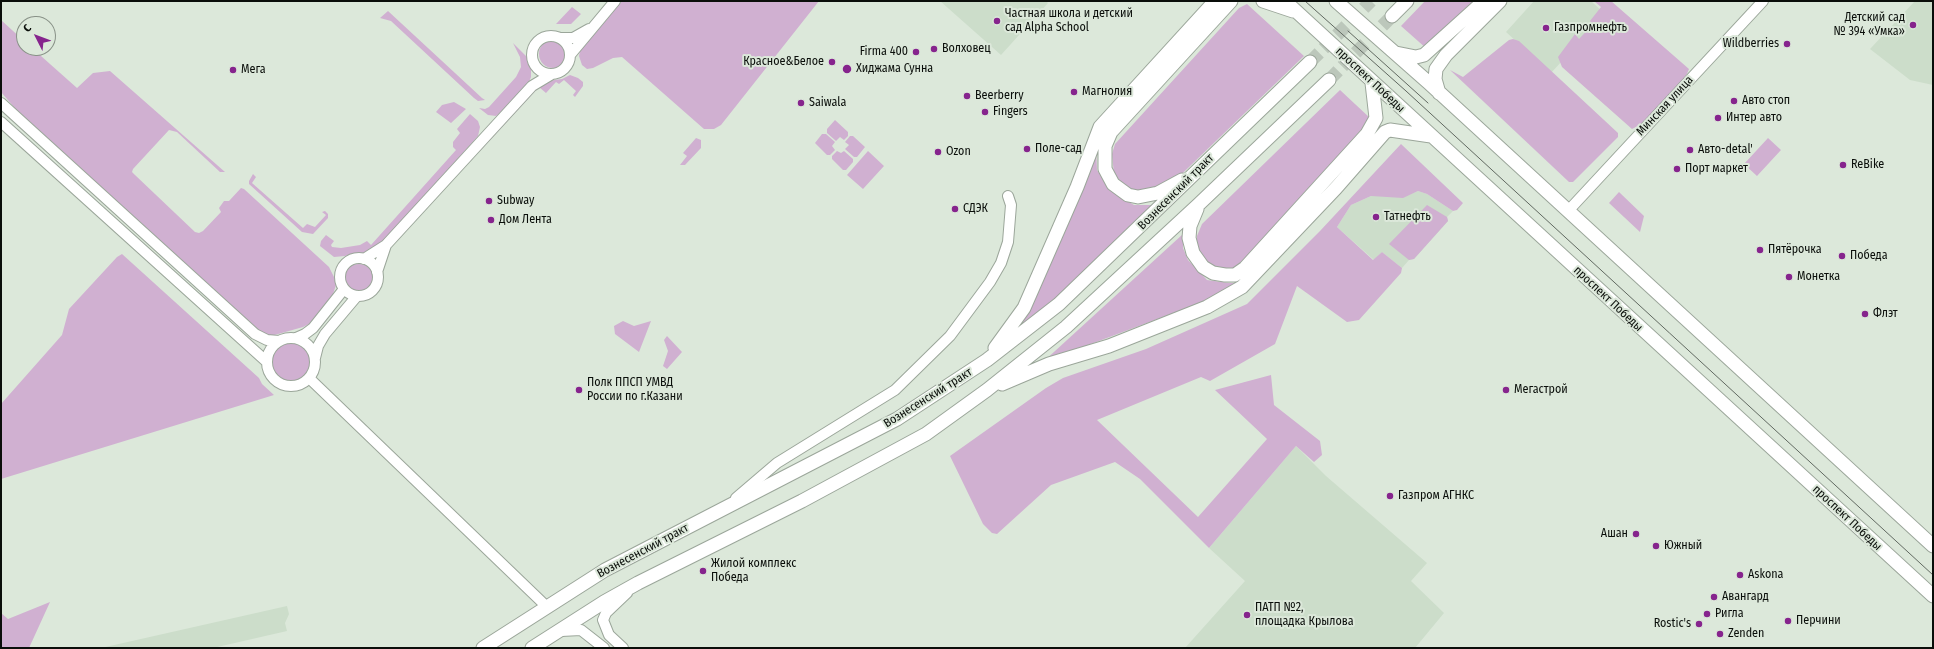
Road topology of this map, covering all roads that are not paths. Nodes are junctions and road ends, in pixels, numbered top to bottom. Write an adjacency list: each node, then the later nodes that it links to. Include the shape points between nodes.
1 (615, 1): 13 (street)
2 (1215, 1): 39 (main road, via 1100,127 1077,187 1024,308)
3 (1231, 1): 27 (main road, via 1111,132 1105,146 1105,169 1113,184 1128,196 1158,193)
4 (1262, 1): 11 (main road)
5 (1285, 1): 11 (main road, проспект Победы)
6 (1336, 1): 15 (main road)
7 (1407, 1): 12 (main road)
8 (1484, 1): 15 (main road, via 1424,55 1416,57)
9 (1500, 1): 23 (main road, via 1446,55 1436,69)
10 (1763, 1): 30 (street, Минская улица)
11 (1297, 12): 21 (main road, проспект Победы)
12 (1392, 16)
13 (591, 28): 14 (street, via 573,38); 16 (street)
14 (559, 38): 16 (street, via 567,44); 18 (street, via 547,36 537,42 532,55)
15 (1396, 53): 23 (main road)
16 (570, 55): 19 (street, via 565,68)
17 (1310, 62): 27 (main road, Вознесенский тракт)
18 (536, 67): 19 (street, via 540,71); 22 (street)
19 (552, 74): 22 (street)
20 (1329, 80): 29 (main road, Вознесенский тракт)
21 (1372, 83): 26 (main road, проспект Победы); 29 (main road, via 1376,118 1367,134 1245,268 1235,275 1214,273 1203,267 1192,253 1190,226)
22 (532, 86): 31 (street)
23 (1439, 93): 30 (main road)
24 (1, 103): 37 (street, via 255,334 267,340)
25 (1, 122): 40 (street)
26 (1431, 136): 42 (main road, via 1390,130 1385,132 1242,287 1207,307 1109,346 1049,364); 46 (main road, проспект Победы)
27 (1196, 172): 39 (main road, Вознесенский тракт, via 1059,304)
28 (1008, 196): 43 (street, via 1011,205 1008,242 1001,263 986,288 950,336 895,390 777,463)
29 (1198, 206): 42 (main road, Вознесенский тракт, via 1066,327)
30 (1568, 211): 44 (main road)
31 (386, 245): 32 (street); 33 (street)
32 (364, 260): 33 (street); 34 (street, via 354,259 344,266 340,276)
33 (377, 272): 35 (street, via 373,289 363,296)
34 (344, 289): 35 (street); 36 (street, via 314,328)
35 (357, 296): 38 (street, via 325,334)
36 (296, 338): 37 (street, via 289,337); 38 (street, via 307,344)
37 (279, 341): 40 (street, via 271,349)
38 (315, 358): 41 (street, via 313,372)
39 (987, 360): 43 (main road, Вознесенский тракт, via 896,419)
40 (267, 362): 41 (street, via 270,374 281,384 298,385)
41 (309, 378): 47 (street)
42 (987, 390): 45 (main road, Вознесенский тракт, via 926,434 802,501)
43 (726, 506): 47 (main road, Вознесенский тракт, via 605,570)
44 (1933, 546)
45 (638, 583): 48 (main road, Вознесенский тракт); 52 (street, via 606,613 603,620 609,635)
46 (1933, 596)
47 (546, 606): 49 (main road, Вознесенский тракт)
48 (557, 631): 50 (main road, Вознесенский тракт); 51 (street, via 581,630)
49 (483, 648)
50 (532, 648)
51 (604, 648)
52 (622, 648)

